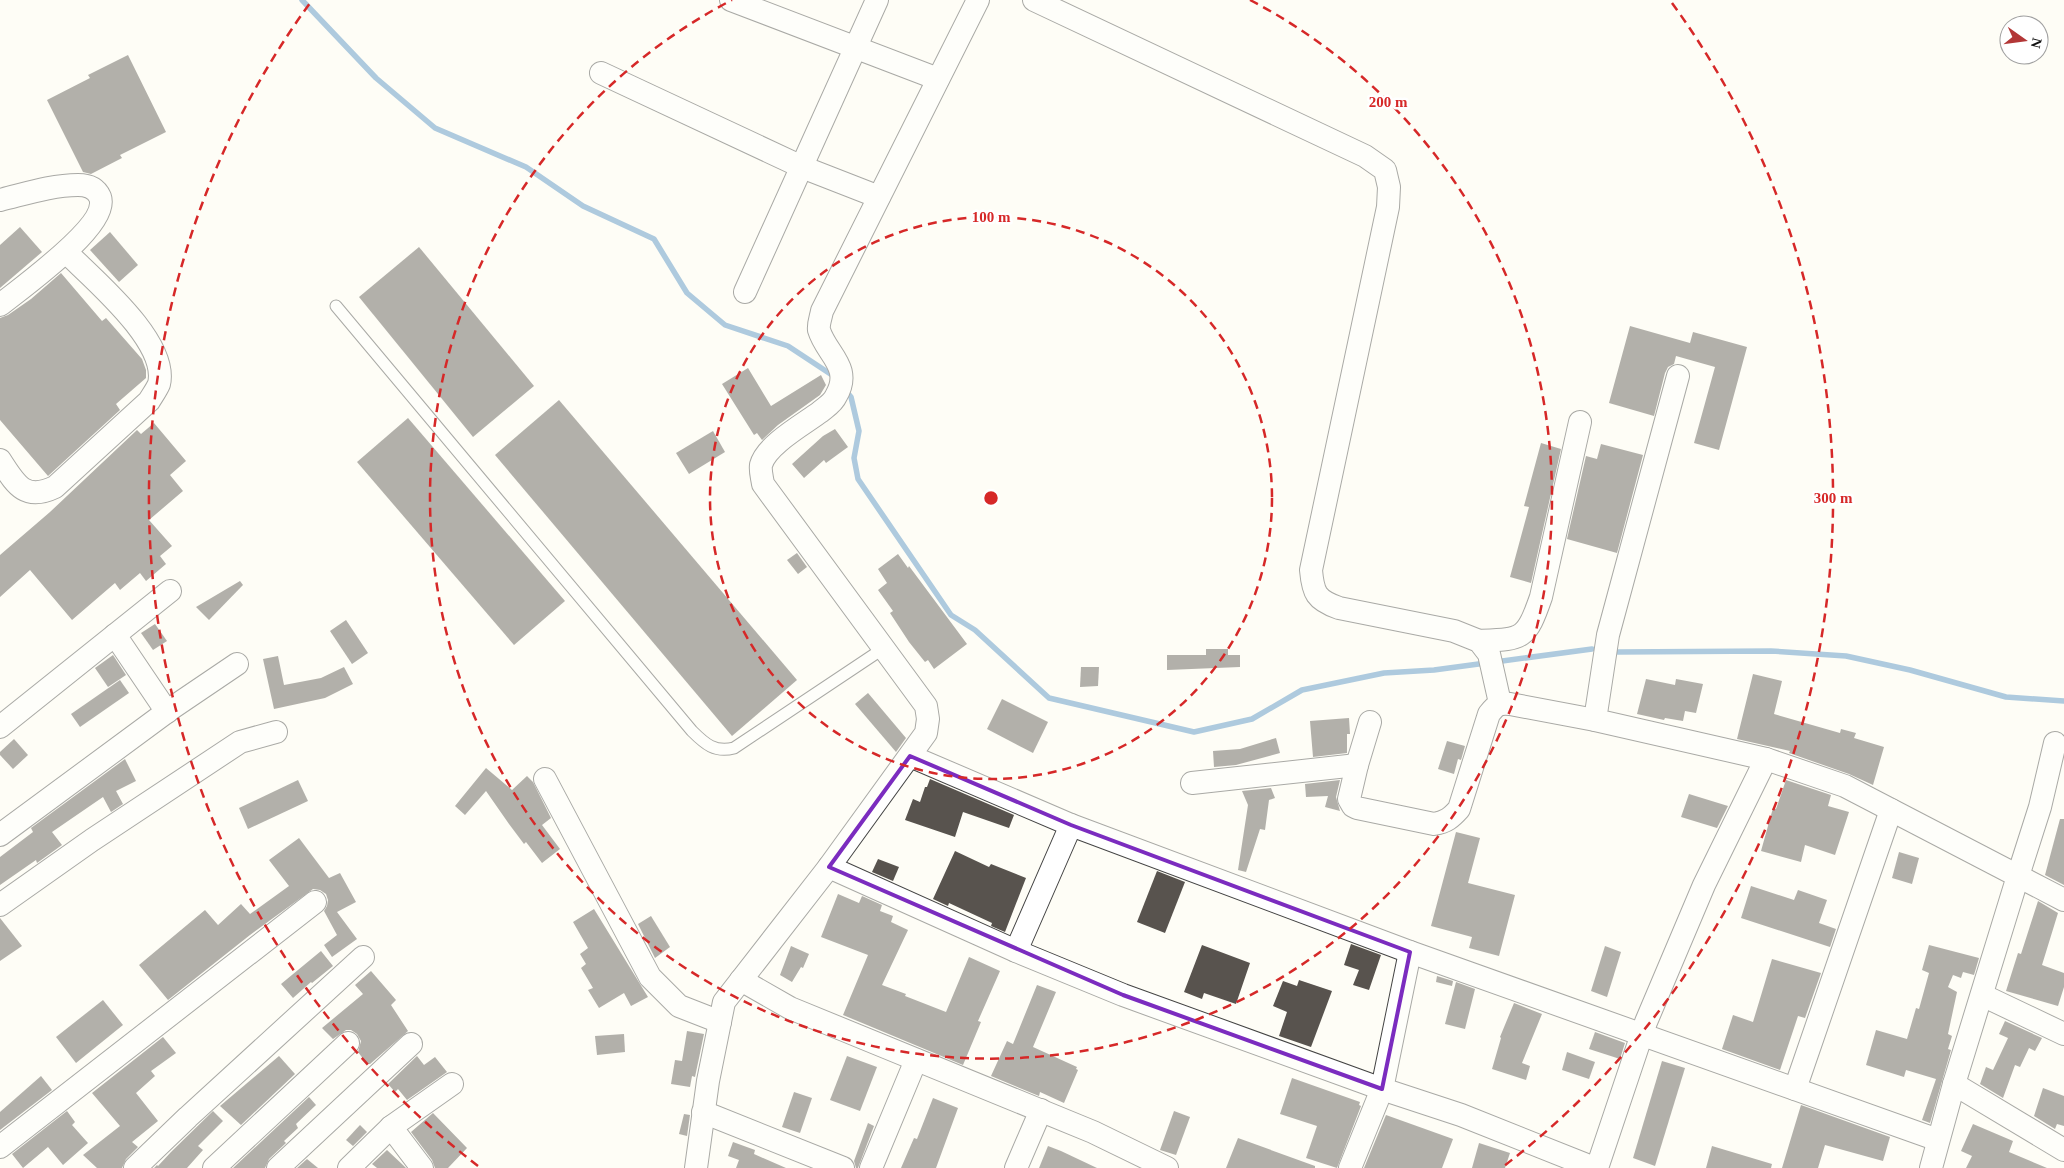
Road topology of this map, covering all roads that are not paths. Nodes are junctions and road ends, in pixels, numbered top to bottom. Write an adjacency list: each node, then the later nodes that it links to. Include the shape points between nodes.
1 (731, 0): 5 (street)
2 (877, 0): 5 (street)
3 (978, 0): 7 (street)
4 (1034, 0): 21 (street, via 1365,156 1385,170 1389,188 1388,207 1311,570 1312,585 1316,596 1339,608 1454,631)
5 (856, 46): 7 (street); 8 (street)
6 (601, 73): 8 (street)
7 (938, 79): 9 (street)
8 (802, 167): 9 (street); 12 (street)
9 (880, 197): 20 (street, via 822,311 818,328 837,358 840,385 829,405 768,451 761,473 763,484)
10 (0, 200): 11 (street, via 55,187 89,186 98,191 101,209 97,217)
11 (66, 252): 13 (street); 17 (street, via 138,325 155,352 160,370 159,385 149,401 55,487 45,492 35,493 20,488)
12 (745, 292)
13 (0, 305)
14 (336, 306): 20 (lane, via 705,744 716,749 734,748)
15 (1678, 376): 25 (street, via 1608,635)
16 (1580, 422): 21 (street, via 1534,616 1521,637)
17 (0, 460)
18 (170, 590): 19 (street)
19 (115, 635): 24 (street); 27 (street)
20 (884, 648): 30 (street, via 926,706 926,733)
21 (1484, 648): 23 (street)
22 (237, 664): 24 (street)
23 (1500, 703): 25 (street); 32 (street, via 1489,714 1459,809 1444,822 1424,822 1353,806 1349,799)
24 (167, 712): 37 (street)
25 (1595, 720): 31 (street)
26 (1370, 722): 32 (street)
27 (0, 728)
28 (276, 732): 42 (street, via 240,742)
29 (2055, 743): 39 (street, via 2040,807)
30 (910, 756): 36 (street); 38 (street)
31 (1766, 759): 35 (street, via 1845,786); 49 (street, via 1704,884)
32 (1356, 765): 34 (street)
33 (545, 779): 48 (street, via 650,977 679,1006)
34 (1192, 783)
35 (1891, 810): 39 (street); 57 (street)
36 (1071, 825): 43 (street); 44 (street)
37 (0, 835)
38 (829, 867): 43 (street); 46 (street)
39 (2018, 876): 40 (street); 47 (street)
40 (2064, 900)
41 (315, 902): 62 (street)
42 (0, 905)
43 (1016, 951): 56 (street, via 1123,996)
44 (1410, 952): 49 (street); 56 (street)
45 (362, 957): 64 (street)
46 (741, 980): 48 (street, via 724,1002); 53 (street, via 790,1008)
47 (1982, 995): 50 (street); 55 (street)
48 (720, 1022): 59 (street)
49 (1641, 1034): 57 (street); 75 (street)
50 (2064, 1034)
51 (348, 1044): 65 (street)
52 (411, 1044): 66 (street)
53 (916, 1060): 58 (street); 71 (street)
54 (452, 1084): 60 (street)
55 (1954, 1084): 61 (street); 63 (street)
56 (1382, 1089): 74 (street); 75 (street, via 1462,1115)
57 (1795, 1089): 61 (street)
58 (1041, 1110): 72 (street); 73 (street)
59 (703, 1112): 69 (street); 70 (street)
60 (391, 1127): 67 (street); 68 (street)
61 (1938, 1140): 76 (street)
62 (0, 1147)
63 (2064, 1150)
64 (135, 1168)
65 (214, 1168)
66 (278, 1168)
67 (349, 1168)
68 (422, 1168)
69 (696, 1168)
70 (843, 1168)
71 (870, 1168)
72 (1016, 1168)
73 (1167, 1168)
74 (1350, 1168)
75 (1595, 1168)
76 (1931, 1168)

